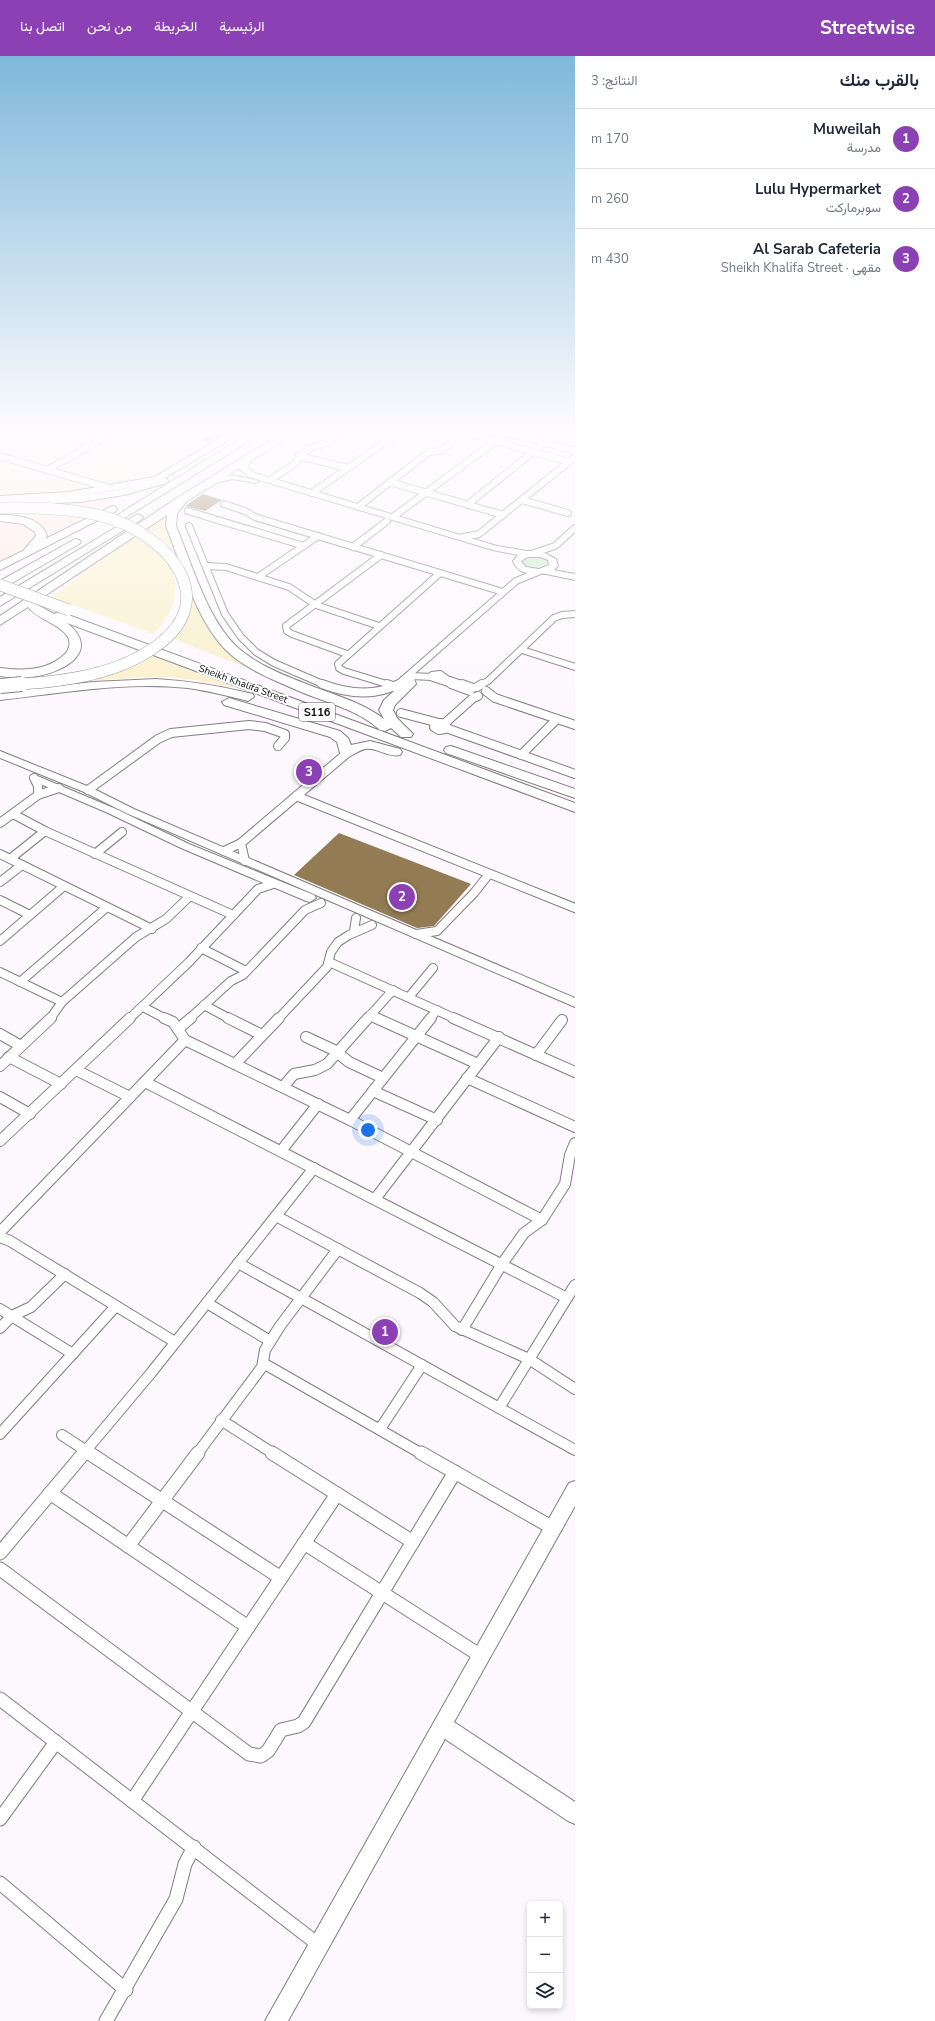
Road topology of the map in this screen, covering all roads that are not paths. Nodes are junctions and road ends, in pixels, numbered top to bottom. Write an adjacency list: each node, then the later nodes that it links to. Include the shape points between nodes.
1 (25, 521): 30 (highway, via 39,529 41,537 36,545)
2 (111, 521): 17 (highway)
3 (114, 521): 52 (highway, bridge, via 128,526 172,559 183,579 188,600 183,618 151,650 109,669 71,678)
4 (133, 521): 40 (highway)
5 (150, 521): 44 (highway)
6 (171, 521): 62 (highway, via 171,526 211,621 222,639 239,655 264,671 370,716)
7 (220, 521): 16 (street)
8 (250, 521): 16 (street)
9 (267, 521): 20 (street)
10 (388, 521): 23 (street)
11 (395, 521): 28 (street, via 495,553)
12 (397, 521): 21 (street, via 463,537)
13 (497, 521): 21 (street)
14 (88, 522): 30 (highway); 37 (highway, via 42,553)
15 (189, 526): 29 (street)
16 (241, 527): 22 (street)
17 (99, 528)
18 (574, 529): 24 (street)
19 (86, 536): 37 (highway)
20 (318, 536): 22 (street); 23 (street)
21 (480, 538): 25 (street, via 508,551)
22 (304, 546): 34 (street)
23 (353, 546): 26 (street)
24 (555, 546): 25 (street); 27 (street)
25 (529, 554): 27 (street, via 541,554); 28 (street, via 518,558)
26 (381, 555): 33 (street); 41 (street)
27 (553, 560): 31 (street); 32 (street, via 553,568)
28 (517, 564): 32 (street, via 526,570); 36 (street, via 519,575)
29 (206, 566): 34 (street, via 223,566); 50 (street, via 232,627 246,644 266,659 340,691 374,693)
30 (0, 567)
31 (575, 571)
32 (541, 572): 35 (street); 36 (street)
33 (440, 573): 38 (street); 45 (street)
34 (258, 577): 41 (street, via 293,589)
35 (575, 577)
36 (516, 581): 38 (street)
37 (3, 584): 42 (highway, Sheikh Khalifa Street / S116, bridge)
38 (503, 592): 50 (street)
39 (0, 594): 42 (highway)
40 (0, 602)
41 (314, 604): 45 (street); 47 (street, via 287,624 287,631)
42 (60, 615): 49 (highway, via 66,629 74,637 75,647 69,657 56,666 39,672); 62 (highway, Sheikh Khalifa Street / S116); 66 (highway, Sheikh Khalifa Street / S116)
43 (575, 615): 46 (street, via 551,622)
44 (0, 620)
45 (379, 626): 47 (street)
46 (522, 650): 48 (street); 51 (street)
47 (347, 654): 50 (street, via 338,664 341,670)
48 (575, 667)
49 (0, 672)
50 (405, 681): 53 (street, via 440,674); 64 (highway, via 409,681 410,684 389,703 386,710 391,720)
51 (488, 681): 53 (street); 55 (street)
52 (0, 686)
53 (474, 689): 55 (street, via 471,694)
54 (112, 692): 57 (highway); 60 (highway, via 159,689 195,691); 68 (highway, via 178,693 218,699 331,732 343,741)
55 (482, 693): 59 (street); 63 (street)
56 (0, 696): 60 (highway, via 140,683 189,684 232,692)
57 (0, 701)
58 (401, 713): 63 (street)
59 (557, 719): 61 (street); 69 (street)
60 (313, 720): 66 (highway, via 391,746)
61 (575, 725)
62 (385, 726): 64 (highway, Sheikh Khalifa Street / S116)
63 (441, 726): 69 (street)
64 (406, 734): 76 (highway, Sheikh Khalifa Street / S116)
65 (278, 746): 75 (street, via 285,738 285,734 260,726 176,731 162,737)
66 (417, 749): 71 (highway, Sheikh Khalifa Street / S116)
67 (0, 754): 75 (street)
68 (346, 754): 71 (highway, via 360,746 372,745 433,763); 78 (street)
69 (521, 755): 72 (street)
70 (0, 764): 73 (street)
71 (476, 772): 80 (highway, Sheikh Khalifa Street / S116)
72 (575, 774)
73 (34, 778): 74 (street); 77 (street, via 38,786); 79 (street, via 44,777)
74 (59, 788): 77 (street); 94 (street, via 185,846)
75 (88, 790): 79 (street)
76 (575, 794)
77 (38, 795): 81 (street)
78 (296, 796): 85 (street); 92 (street)
79 (111, 802): 86 (street)
80 (575, 808)
81 (13, 814): 82 (street); 83 (street)
82 (1, 820)
83 (45, 831): 88 (street); 89 (street)
84 (122, 832): 88 (street)
85 (241, 843): 86 (street); 90 (street)
86 (224, 851): 90 (street)
87 (0, 854): 89 (street)
88 (95, 854): 96 (street)
89 (10, 859): 91 (street)
90 (245, 860): 110 (street)
91 (22, 865): 93 (street); 95 (street)
92 (489, 874): 101 (street); 109 (street)
93 (0, 882)
94 (259, 884): 97 (street, via 273,884); 103 (street)
95 (64, 886): 100 (street); 104 (street)
96 (190, 896): 103 (street); 107 (street, via 166,919)
97 (308, 898): 99 (street); 102 (street)
98 (0, 900): 104 (street)
99 (321, 903): 102 (street); 105 (street)
100 (107, 907): 107 (street); 118 (street)
101 (575, 908)
102 (305, 910): 116 (street)
103 (233, 915): 113 (street)
104 (30, 916): 111 (street)
105 (356, 918): 106 (street); 108 (street)
106 (372, 925): 108 (street); 126 (street)
107 (152, 928): 121 (street, via 136,937)
108 (354, 931): 114 (street, via 333,949)
109 (437, 931): 110 (street); 112 (street)
110 (416, 934): 112 (street)
111 (0, 941)
112 (444, 946): 122 (street)
113 (201, 948): 116 (street); 124 (street)
114 (329, 962): 119 (street); 131 (street)
115 (433, 968): 120 (street)
116 (246, 971): 123 (street)
117 (0, 972): 118 (street)
118 (20, 982): 121 (street)
119 (393, 990): 120 (street); 127 (street)
120 (409, 997): 125 (street)
121 (62, 1002): 136 (street, via 50,1019)
122 (575, 1003)
123 (204, 1005): 129 (street); 131 (street)
124 (142, 1007): 129 (street, via 173,1022); 143 (street)
125 (437, 1010): 132 (street); 134 (street)
126 (575, 1011)
127 (370, 1015): 132 (street); 137 (street)
128 (562, 1020): 138 (street)
129 (178, 1030): 135 (street)
130 (0, 1034): 136 (street)
131 (262, 1035): 140 (street)
132 (416, 1036): 141 (street); 145 (street)
133 (306, 1037): 137 (street)
134 (499, 1037): 138 (street); 141 (street)
135 (185, 1040): 140 (street); 147 (street)
136 (21, 1046): 139 (street)
137 (338, 1052): 145 (street, via 349,1062); 149 (street, via 327,1064 292,1076)
138 (536, 1055): 144 (street)
139 (9, 1057): 142 (street); 148 (street)
140 (235, 1064): 149 (street)
141 (478, 1064): 146 (street)
142 (0, 1066)
143 (76, 1070): 148 (street); 152 (street)
144 (575, 1072)
145 (383, 1078): 150 (street)
146 (468, 1078): 156 (street); 157 (street)
147 (145, 1082): 152 (street); 160 (street)
148 (61, 1084): 154 (street)
149 (283, 1087): 153 (street)
150 (373, 1091): 155 (street); 156 (street)
151 (0, 1097): 154 (street)
152 (130, 1097): 167 (street)
153 (318, 1104): 155 (street); 160 (street)
154 (30, 1114): 158 (street)
155 (350, 1120): 161 (street)
156 (437, 1120): 161 (street)
157 (575, 1127)
158 (0, 1141)
159 (575, 1144): 162 (street)
160 (281, 1151): 163 (street)
161 (412, 1152): 164 (street); 166 (street)
162 (573, 1156): 166 (street, via 565,1184)
163 (314, 1168): 164 (street); 165 (street)
164 (375, 1199): 171 (street)
165 (276, 1216): 169 (street); 170 (street)
166 (542, 1220): 171 (street, via 524,1233)
167 (0, 1232)
168 (0, 1237): 172 (street)
169 (338, 1249): 174 (street); 181 (street, via 427,1297 448,1320)
170 (238, 1263): 174 (street); 176 (street)
171 (502, 1264): 175 (street); 181 (street)
172 (65, 1274): 177 (street); 179 (street, via 32,1307)
173 (575, 1285): 175 (street)
174 (301, 1298): 182 (street); 187 (street)
175 (567, 1298): 185 (street)
176 (207, 1303): 182 (street); 183 (street)
177 (116, 1306): 183 (street); 184 (street)
178 (0, 1309): 179 (street)
179 (12, 1316): 180 (street); 184 (street)
180 (0, 1328)
181 (462, 1330): 185 (street)
182 (270, 1341): 186 (street, via 263,1353)
183 (175, 1342): 195 (street)
184 (73, 1354): 192 (street)
185 (529, 1359): 188 (street); 189 (street)
186 (263, 1363): 190 (street); 191 (street)
187 (422, 1365): 189 (street); 191 (street)
188 (575, 1389)
189 (499, 1408): 194 (street)
190 (221, 1420): 199 (street); 200 (street)
191 (380, 1429): 196 (street)
192 (0, 1434)
193 (62, 1435): 195 (street)
194 (575, 1450)
195 (86, 1451): 198 (street); 200 (street)
196 (455, 1472): 201 (street); 202 (street)
197 (575, 1489): 201 (street)
198 (50, 1493): 204 (street); 205 (street)
199 (337, 1494): 202 (street); 203 (street)
200 (161, 1500): 204 (street); 207 (street)
201 (553, 1528): 210 (street)
202 (412, 1542): 208 (street)
203 (304, 1543): 207 (street); 208 (street)
204 (128, 1546): 209 (street)
205 (0, 1553)
206 (0, 1569): 212 (street)
207 (281, 1578): 209 (street)
208 (382, 1593): 210 (street); 212 (street, via 304,1722 281,1730 265,1754 248,1754)
209 (248, 1627): 212 (street)
210 (481, 1656): 213 (street)
211 (0, 1699): 214 (street)
212 (192, 1711): 215 (street)
213 (442, 1725): 216 (street); 220 (street)
214 (56, 1742): 215 (street); 217 (street)
215 (132, 1801): 218 (street)
216 (575, 1814)
217 (0, 1819)
218 (194, 1847): 220 (street); 221 (street, via 185,1864 176,1899)
219 (0, 1883): 221 (street)
220 (319, 1945): 223 (street)
221 (126, 1990): 222 (street)
222 (106, 2021)
223 (276, 2021)

